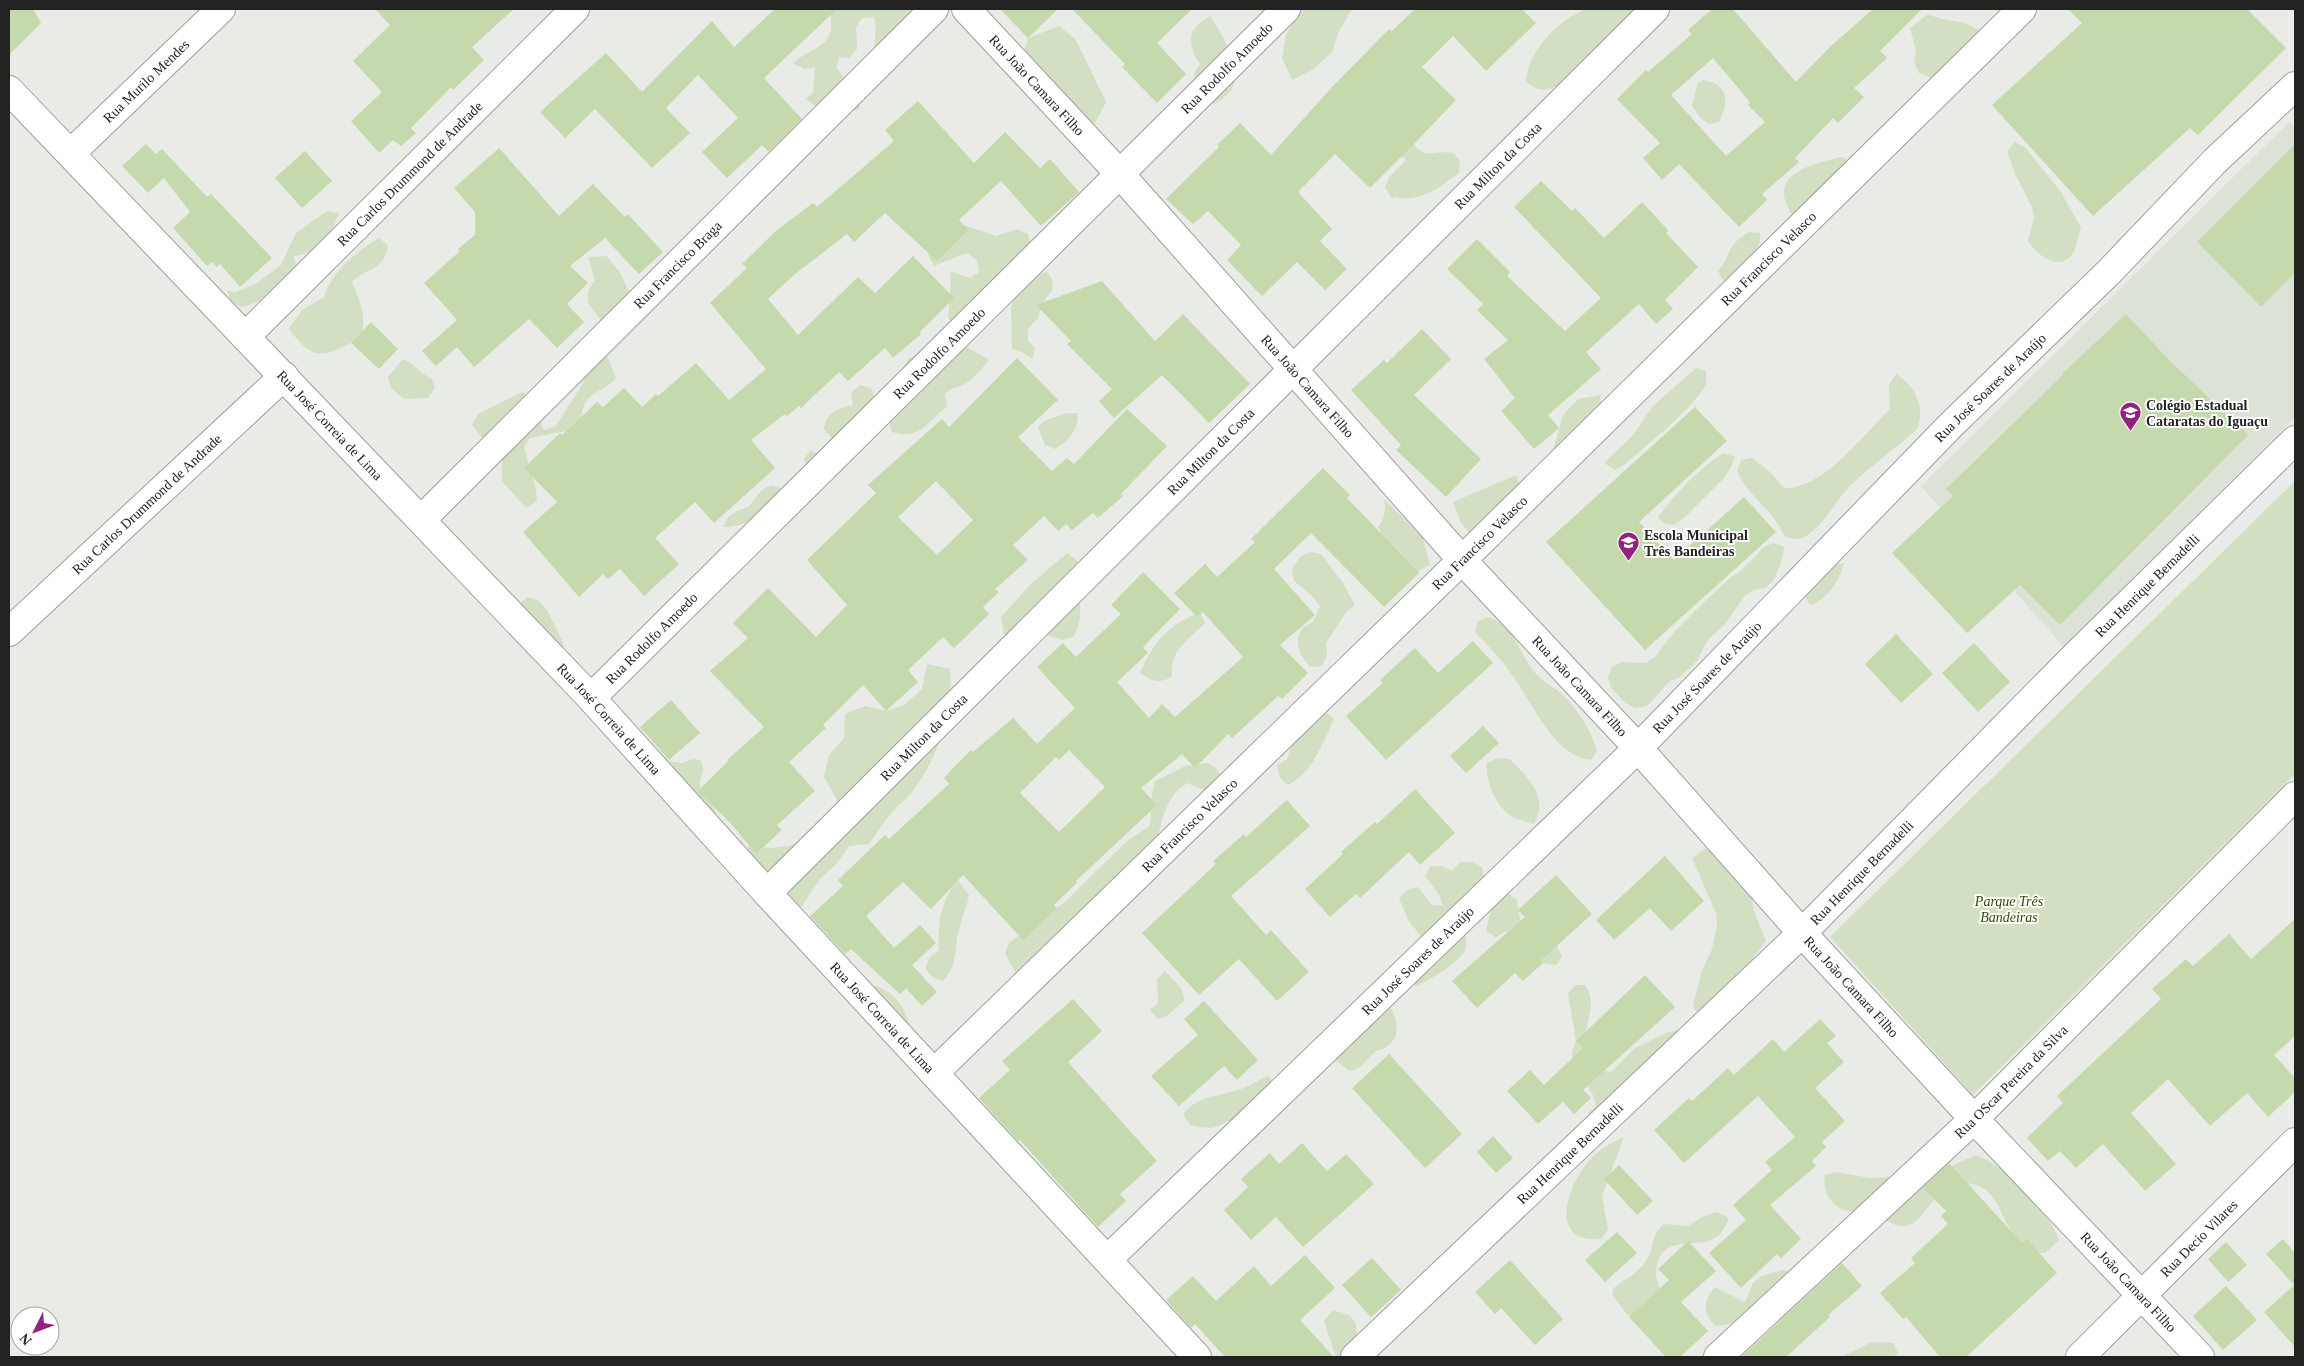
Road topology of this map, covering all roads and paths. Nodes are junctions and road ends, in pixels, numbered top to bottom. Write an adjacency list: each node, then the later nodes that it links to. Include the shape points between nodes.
1 (221, 9): 10 (street, Rua Murilo Mendes)
2 (575, 9): 12 (street, Rua Carlos Drummond de Andrade)
3 (934, 9): 16 (street, Rua Francisco Braga)
4 (966, 9): 11 (street, Rua João Camara Filho)
5 (1286, 9): 11 (street, Rua Rodolfo Amoedo)
6 (1655, 9): 13 (street, Rua Milton da Costa)
7 (2022, 9): 17 (street, Rua Francisco Velasco)
8 (2295, 86): 20 (street, Rua José Soares de Araújo, via 2215,161 2108,273 1950,426)
9 (9, 90): 10 (street, Rua José Correia de Lima)
10 (71, 153): 12 (street, Rua José Correia de Lima)
11 (1119, 173): 13 (street, Rua João Camara Filho); 19 (street, Rua Rodolfo Amoedo)
12 (245, 337): 14 (street, Rua José Correia de Lima)
13 (1294, 370): 17 (street, Rua João Camara Filho); 22 (street, Rua Milton da Costa)
14 (284, 376): 16 (street, Rua José Correia de Lima); 18 (street, Rua Carlos Drummond de Andrade)
15 (2295, 440): 23 (street, Rua Henrique Bernadelli, via 2071,660)
16 (421, 520): 19 (street, Rua José Correia de Lima)
17 (1462, 560): 20 (street, Rua João Camara Filho); 24 (street, Rua Francisco Velasco)
18 (9, 632)
19 (591, 698): 22 (street, Rua José Correia de Lima)
20 (1638, 748): 23 (street, Rua João Camara Filho); 27 (street, Rua José Soares de Araújo)
21 (2295, 796): 25 (street, Rua OScar Pereira da Silva)
22 (767, 893): 24 (street, Rua José Correia de Lima)
23 (1802, 933): 25 (street, Rua João Camara Filho); 30 (street, Rua Henrique Bernadelli)
24 (934, 1072): 27 (street, Rua José Correia de Lima)
25 (1974, 1119): 28 (street, Rua João Camara Filho); 31 (street, Rua OScar Pereira da Silva)
26 (2295, 1142): 28 (street, Rua Decio Vilares)
27 (1108, 1259): 29 (street, Rua José Correia de Lima)
28 (2142, 1296): 32 (street, Rua Decio Vilares); 33 (street, Rua João Camara Filho)
29 (1197, 1357)
30 (1355, 1357)
31 (1718, 1357)
32 (2080, 1357)
33 (2200, 1357)

